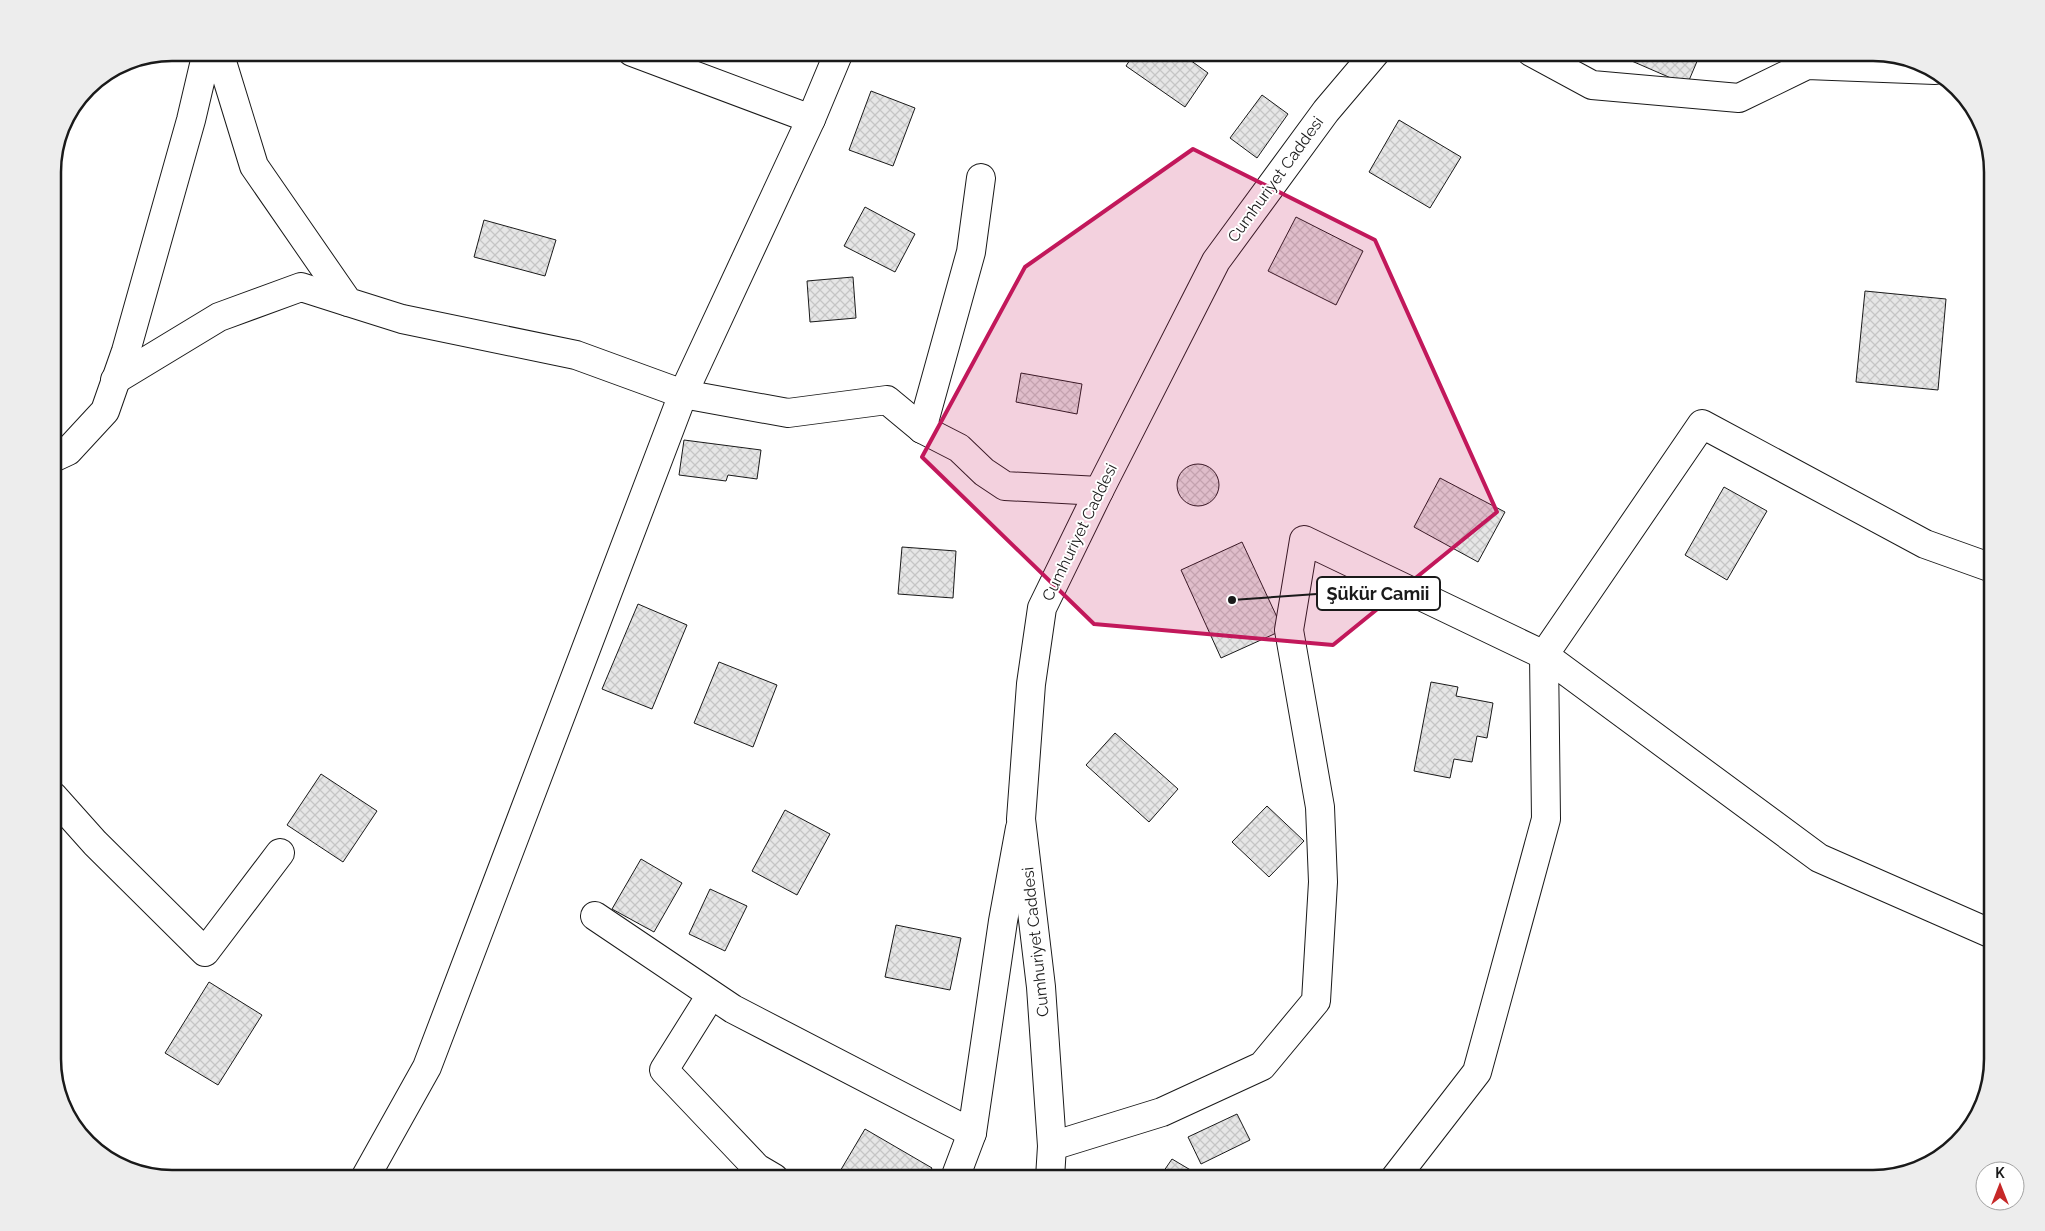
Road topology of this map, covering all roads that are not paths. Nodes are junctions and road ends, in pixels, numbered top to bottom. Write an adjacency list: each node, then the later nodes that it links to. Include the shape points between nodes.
1 (205, 61): 11 (street)
2 (222, 61): 10 (street, via 254,166)
3 (656, 61): 8 (street)
4 (835, 61): 8 (street)
5 (1368, 61): 15 (street, Cumhuriyet Caddesi, via 1326,110 1216,260)
6 (1548, 61): 7 (street, via 1592,85 1740,98 1807,65)
7 (1913, 69)
8 (811, 119): 12 (street)
9 (981, 178): 13 (street, via 971,252)
10 (348, 302): 11 (street, via 301,287 218,318); 12 (street, via 402,318 576,355)
11 (116, 380): 14 (street, via 105,411 68,451)
12 (683, 394): 13 (street, via 788,413 887,400); 26 (street, via 427,1067)
13 (922, 429): 15 (street, via 959,448 984,472 1005,486)
14 (61, 454)
15 (1099, 491): 19 (street, Cumhuriyet Caddesi, via 1042,608 1030,684)
16 (1984, 565): 17 (street, via 1925,544 1702,424)
17 (1544, 655): 22 (street, via 1819,858); 25 (street, via 1304,540 1289,630 1320,807 1324,882 1316,1001 1262,1066 1162,1112); 30 (street, via 1546,819 1477,1072)
18 (61, 805): 20 (street, via 95,844 205,952)
19 (1021, 819): 24 (street); 25 (street, Cumhuriyet Caddesi, via 1041,987)
20 (280, 853)
21 (595, 916): 23 (street)
22 (1984, 930)
23 (711, 995): 24 (street); 27 (street, via 664,1070)
24 (972, 1133): 28 (street)
25 (1052, 1146): 29 (street, Cumhuriyet Caddesi)
26 (369, 1170)
27 (760, 1170)
28 (958, 1170)
29 (1050, 1170)
30 (1401, 1170)

